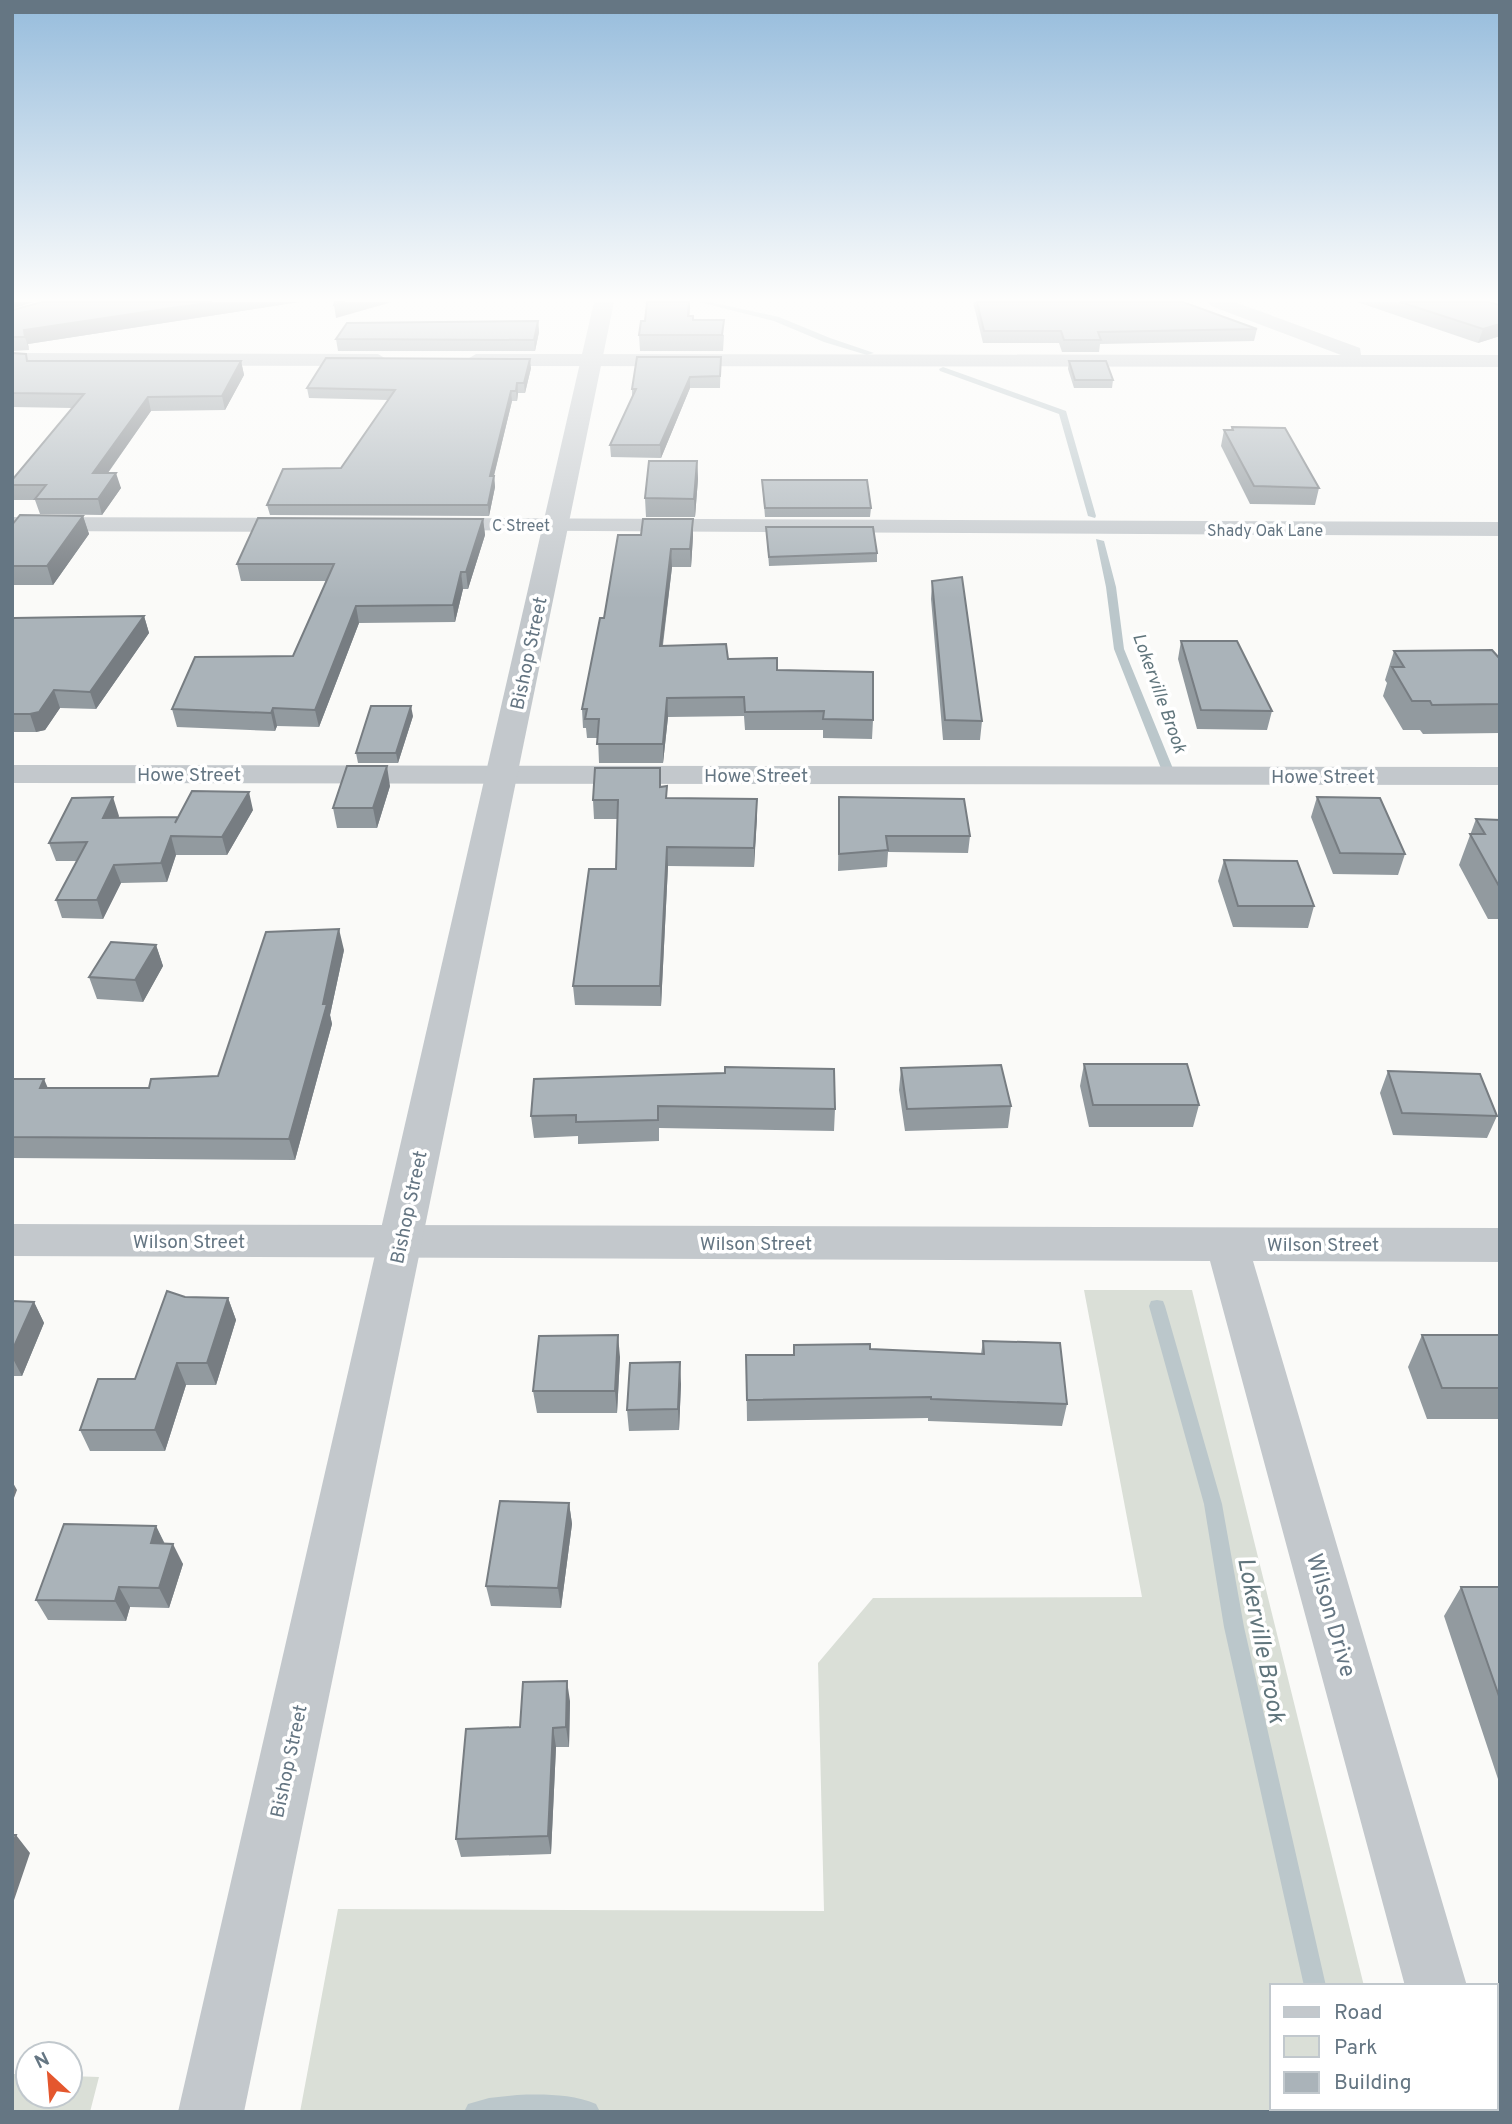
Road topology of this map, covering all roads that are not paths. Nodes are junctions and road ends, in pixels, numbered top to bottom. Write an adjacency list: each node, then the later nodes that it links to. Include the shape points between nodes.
1 (583, 401): 5 (street, Bishop Street)
2 (12, 524): 3 (street)
3 (333, 525)
4 (402, 525): 5 (street, C Street)
5 (556, 526): 6 (street, C Street); 9 (street, Bishop Street)
6 (1031, 528): 7 (street, Shady Oak Lane)
7 (1500, 529)
8 (12, 774): 9 (street, Howe Street)
9 (502, 775): 10 (street, Howe Street); 12 (street, Bishop Street)
10 (1500, 776)
11 (12, 1240): 12 (street, Wilson Street)
12 (400, 1243): 13 (street, Wilson Street); 16 (street, Bishop Street)
13 (1227, 1244): 14 (street, Wilson Street); 15 (street, Wilson Drive)
14 (1500, 1245)
15 (1435, 1984)
16 (211, 2112)

